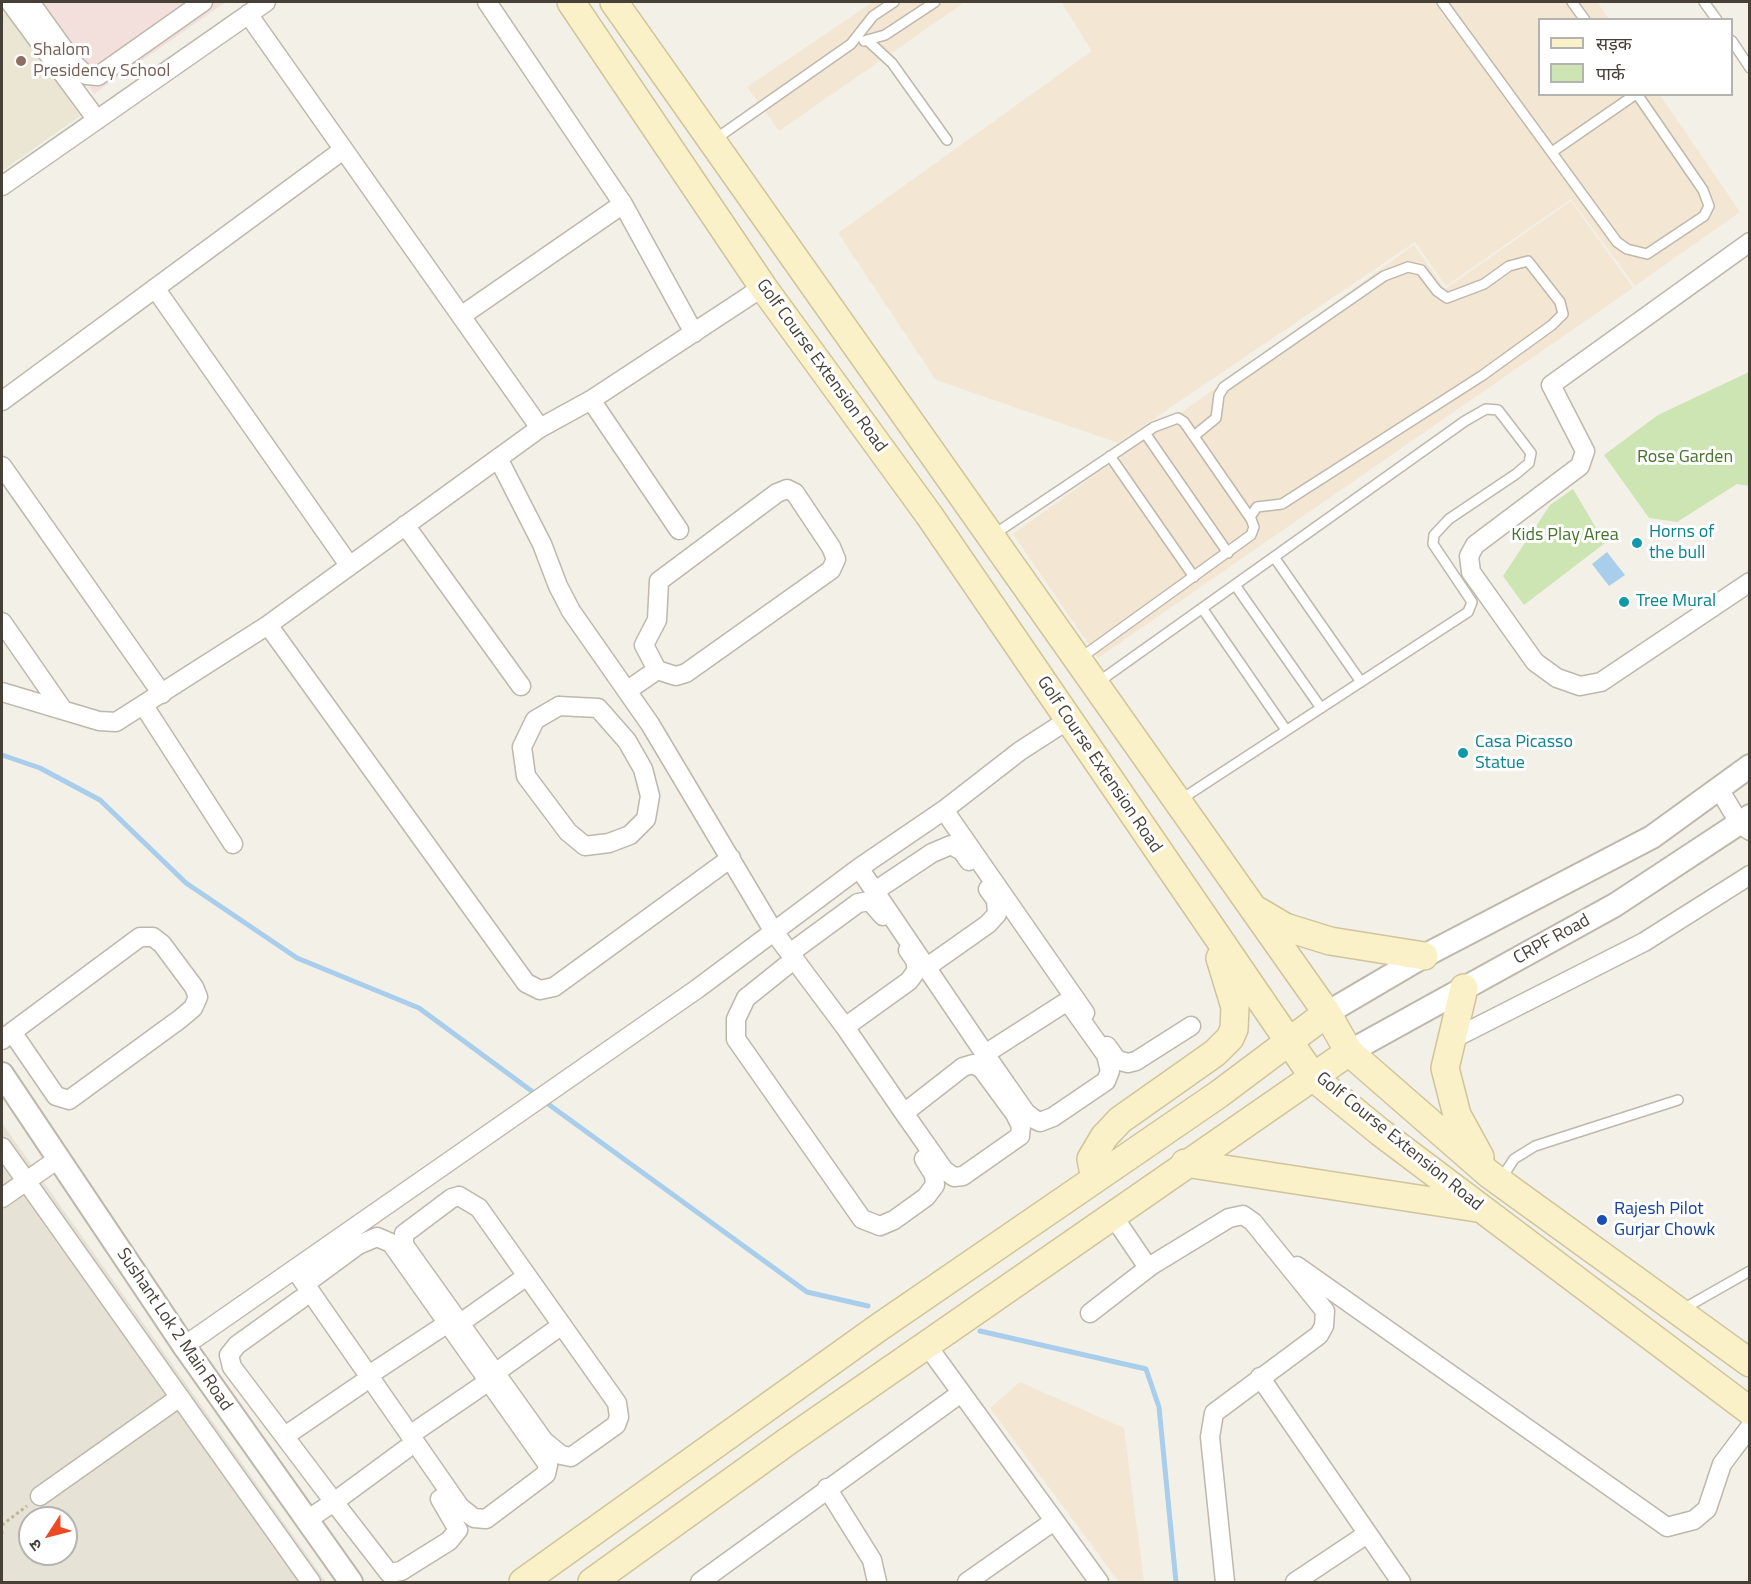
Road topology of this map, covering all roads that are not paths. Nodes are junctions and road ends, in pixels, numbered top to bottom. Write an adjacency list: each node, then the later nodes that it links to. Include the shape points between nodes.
1 (10, 2): 19 (street)
2 (30, 2): 19 (street)
3 (203, 2): 19 (street, via 98,76 86,75)
4 (266, 2): 13 (street)
5 (487, 2): 29 (street)
6 (614, 2): 25 (main road, Golf Course Extension Road)
7 (894, 2): 17 (lane, via 873,16)
8 (935, 2): 16 (lane, via 885,35)
9 (1442, 2): 27 (lane)
10 (1572, 2): 14 (lane)
11 (1704, 2): 15 (lane)
12 (577, 3): 31 (main road, Golf Course Extension Road)
13 (248, 14): 23 (street); 26 (street)
14 (1584, 18)
15 (1716, 18)
16 (867, 40): 17 (lane); 24 (lane, via 892,63)
17 (851, 44): 25 (lane)
18 (1733, 44): 20 (lane)
19 (65, 64): 23 (street)
20 (1749, 68)
21 (1634, 96): 27 (lane)
22 (1638, 96): 27 (lane, via 1703,190 1709,206 1704,216 1659,247 1647,254 1617,242)
23 (97, 120): 28 (street)
24 (947, 140)
25 (713, 141): 46 (main road, Golf Course Extension Road)
26 (343, 150): 32 (street); 33 (street)
27 (1552, 152)
28 (2, 186)
29 (623, 204): 33 (street); 34 (street)
30 (1749, 242): 51 (street, via 1551,385 1585,451 1580,466 1475,545 1469,556 1471,572 1535,662 1557,678 1580,686 1601,682)
31 (764, 287): 34 (street); 67 (main road, Golf Course Extension Road, via 928,515)
32 (155, 288): 36 (street); 49 (street)
33 (461, 316): 37 (street)
34 (694, 333): 35 (street)
35 (591, 400): 37 (street); 45 (street)
36 (2, 401)
37 (540, 428): 41 (street)
38 (1145, 434): 39 (lane, via 1166,420 1178,418); 40 (lane); 47 (lane)
39 (1194, 436): 43 (lane); 43 (lane, via 1216,418 1224,387 1384,276 1408,267 1421,270 1447,298 1484,284 1509,266 1528,261 1560,302 1563,314 1552,325 1483,375 1282,504 1257,507)
40 (1110, 456): 46 (lane); 50 (lane)
41 (498, 458): 44 (street); 61 (street, via 572,611)
42 (2, 466): 63 (street)
43 (1250, 517): 47 (lane, via 1254,526 1251,535)
44 (405, 525): 49 (street); 60 (street)
45 (679, 530)
46 (991, 537): 56 (main road, Golf Course Extension Road)
47 (1228, 553): 50 (lane)
48 (1274, 557): 52 (lane); 58 (lane); 58 (lane, via 1486,410 1498,410 1531,453 1529,463 1516,474 1449,519 1434,535 1433,544 1472,602 1468,612)
49 (349, 565): 55 (street)
50 (1194, 577): 56 (lane)
51 (1749, 582)
52 (1235, 585): 53 (lane); 65 (lane)
53 (1202, 608): 59 (lane); 69 (lane)
54 (2, 622): 66 (street)
55 (268, 626): 63 (street); 77 (street, via 526,983 540,990 554,987)
56 (1078, 660): 59 (main road, Golf Course Extension Road)
57 (657, 670): 57 (street, via 676,676 686,673 831,570 836,559 831,547 795,493 787,489 777,493 659,581 657,620 644,645); 61 (street)
58 (1361, 682): 65 (lane)
59 (1095, 684): 73 (main road, Golf Course Extension Road)
60 (521, 686)
61 (628, 690): 68 (street)
62 (2, 692): 66 (street)
63 (162, 694): 64 (street)
64 (144, 706): 66 (street, via 116,722); 76 (street)
65 (1321, 708): 69 (lane)
66 (63, 710)
67 (1068, 720): 74 (street, via 1020,751); 83 (main road, Golf Course Extension Road)
68 (650, 724): 70 (street); 77 (street)
69 (1287, 730): 73 (lane)
70 (627, 741): 70 (street, via 598,708 560,706 535,720 522,747 526,776 568,832 585,846 630,835 646,819 650,796 643,769)
71 (1749, 766): 72 (street)
72 (1719, 789): 75 (street); 84 (street, via 1652,837)
73 (1177, 801): 81 (main road, Golf Course Extension Road)
74 (944, 810): 78 (street); 89 (street, via 1117,1060 1136,1061)
75 (1746, 824): 87 (street, CRPF Road, via 1615,905)
76 (233, 844)
77 (731, 858): 82 (street)
78 (859, 868): 80 (street); 82 (street)
79 (1749, 875): 93 (street, via 1644,942)
80 (875, 891): 86 (street); 86 (street, via 951,845 962,851 996,900 997,914 988,924)
81 (1252, 908): 84 (main road, via 1285,927 1330,941); 88 (main road, Golf Course Extension Road)
82 (770, 935): 85 (street); 106 (street)
83 (1221, 943): 92 (main road, Golf Course Extension Road); 104 (main road, via 1219,956 1235,1007 1230,1038 1215,1053 1120,1120 1091,1159)
84 (1424, 956): 88 (street)
85 (788, 960): 85 (street, via 746,998 736,1019 736,1039 862,1219 880,1226 926,1197 935,1185 934,1175); 90 (street); 90 (street, via 858,903 870,901 879,909 915,960 917,970 909,981)
86 (927, 967): 95 (street)
87 (1464, 988): 93 (main road); 94 (street, CRPF Road)
88 (1327, 1013): 92 (main road); 94 (main road, Golf Course Extension Road)
89 (1191, 1026)
90 (845, 1027): 99 (street)
91 (7, 1036): 91 (street, via 140,937 153,937 162,944 198,997 194,1008 69,1100 56,1096)
92 (1290, 1040): 97 (main road, Golf Course Extension Road); 104 (main road)
93 (1451, 1040): 103 (main road, via 1445,1068 1456,1114)
94 (1348, 1052): 97 (main road); 103 (main road, Golf Course Extension Road)
95 (986, 1054): 95 (street, via 1026,1113 1040,1122 1106,1081 1110,1071 1106,1055 1071,1006 1064,1004)
96 (2, 1074): 101 (street, Sushant Lok 2 Main Road)
97 (1314, 1078): 102 (main road); 108 (main road, Golf Course Extension Road)
98 (1678, 1100): 103 (lane, via 1535,1146)
99 (904, 1113): 99 (street, via 963,1067 973,1064 982,1069 1015,1114 1021,1125 1020,1136 963,1176 954,1177 944,1170)
100 (2, 1148): 105 (street)
101 (58, 1159): 105 (street); 122 (street, Sushant Lok 2 Main Road)
102 (1185, 1163): 108 (main road); 110 (main road)
103 (1494, 1177): 116 (main road, Golf Course Extension Road)
104 (1095, 1179): 142 (main road, via 878,1328)
105 (24, 1182): 107 (street); 129 (street)
106 (410, 1189): 109 (street); 115 (street)
107 (2, 1198)
108 (1481, 1209): 124 (main road, Golf Course Extension Road)
109 (429, 1215): 114 (street, via 452,1198 466,1198 479,1208); 118 (street, via 404,1234 404,1245)
110 (1113, 1216): 112 (street, via 1140,1257); 121 (main road)
111 (1278, 1254): 112 (street, via 1253,1222 1237,1215); 126 (street, via 1325,1311 1324,1326 1319,1335); 131 (street, via 1667,1527 1694,1520 1707,1509 1722,1464)
112 (1152, 1265): 117 (street)
113 (1749, 1271): 116 (lane)
114 (527, 1276): 118 (street); 119 (street)
115 (296, 1282): 118 (street, via 376,1237 391,1243); 122 (street); 127 (street); 132 (street, via 229,1355 232,1367)
116 (1679, 1312): 120 (main road, Golf Course Extension Road)
117 (1090, 1313)
118 (454, 1324): 125 (street); 127 (street)
119 (562, 1325): 125 (street); 125 (street, via 617,1403 616,1425 571,1457 561,1455 544,1441)
120 (1712, 1336): 123 (main road, Golf Course Extension Road); 124 (main road)
121 (926, 1344): 128 (street); 143 (main road)
122 (184, 1346): 137 (street, Sushant Lok 2 Main Road)
123 (1749, 1363)
124 (1693, 1368): 130 (main road, Golf Course Extension Road)
125 (492, 1377): 133 (street); 133 (street, via 548,1465 538,1482 486,1519 474,1518 460,1507)
126 (1260, 1377): 139 (street); 148 (street, via 1221,1406 1211,1425)
127 (365, 1380): 132 (street); 133 (street)
128 (962, 1393): 134 (street); 138 (street)
129 (180, 1397): 135 (street); 140 (street)
130 (1749, 1411)
131 (1749, 1427)
132 (285, 1436): 136 (street)
133 (408, 1442): 136 (street); 136 (street, via 458,1530 449,1541 401,1571 389,1573)
134 (827, 1488): 144 (street); 145 (street, via 872,1560)
135 (40, 1496)
136 (334, 1502): 137 (street)
137 (307, 1520): 141 (street, Sushant Lok 2 Main Road)
138 (1054, 1521): 146 (street); 147 (street)
139 (1367, 1534): 149 (street); 150 (street)
140 (311, 1582)
141 (351, 1582)
142 (523, 1582)
143 (592, 1582)
144 (700, 1582)
145 (877, 1582)
146 (968, 1582)
147 (1099, 1582)
148 (1225, 1582)
149 (1295, 1582)
150 (1401, 1582)

